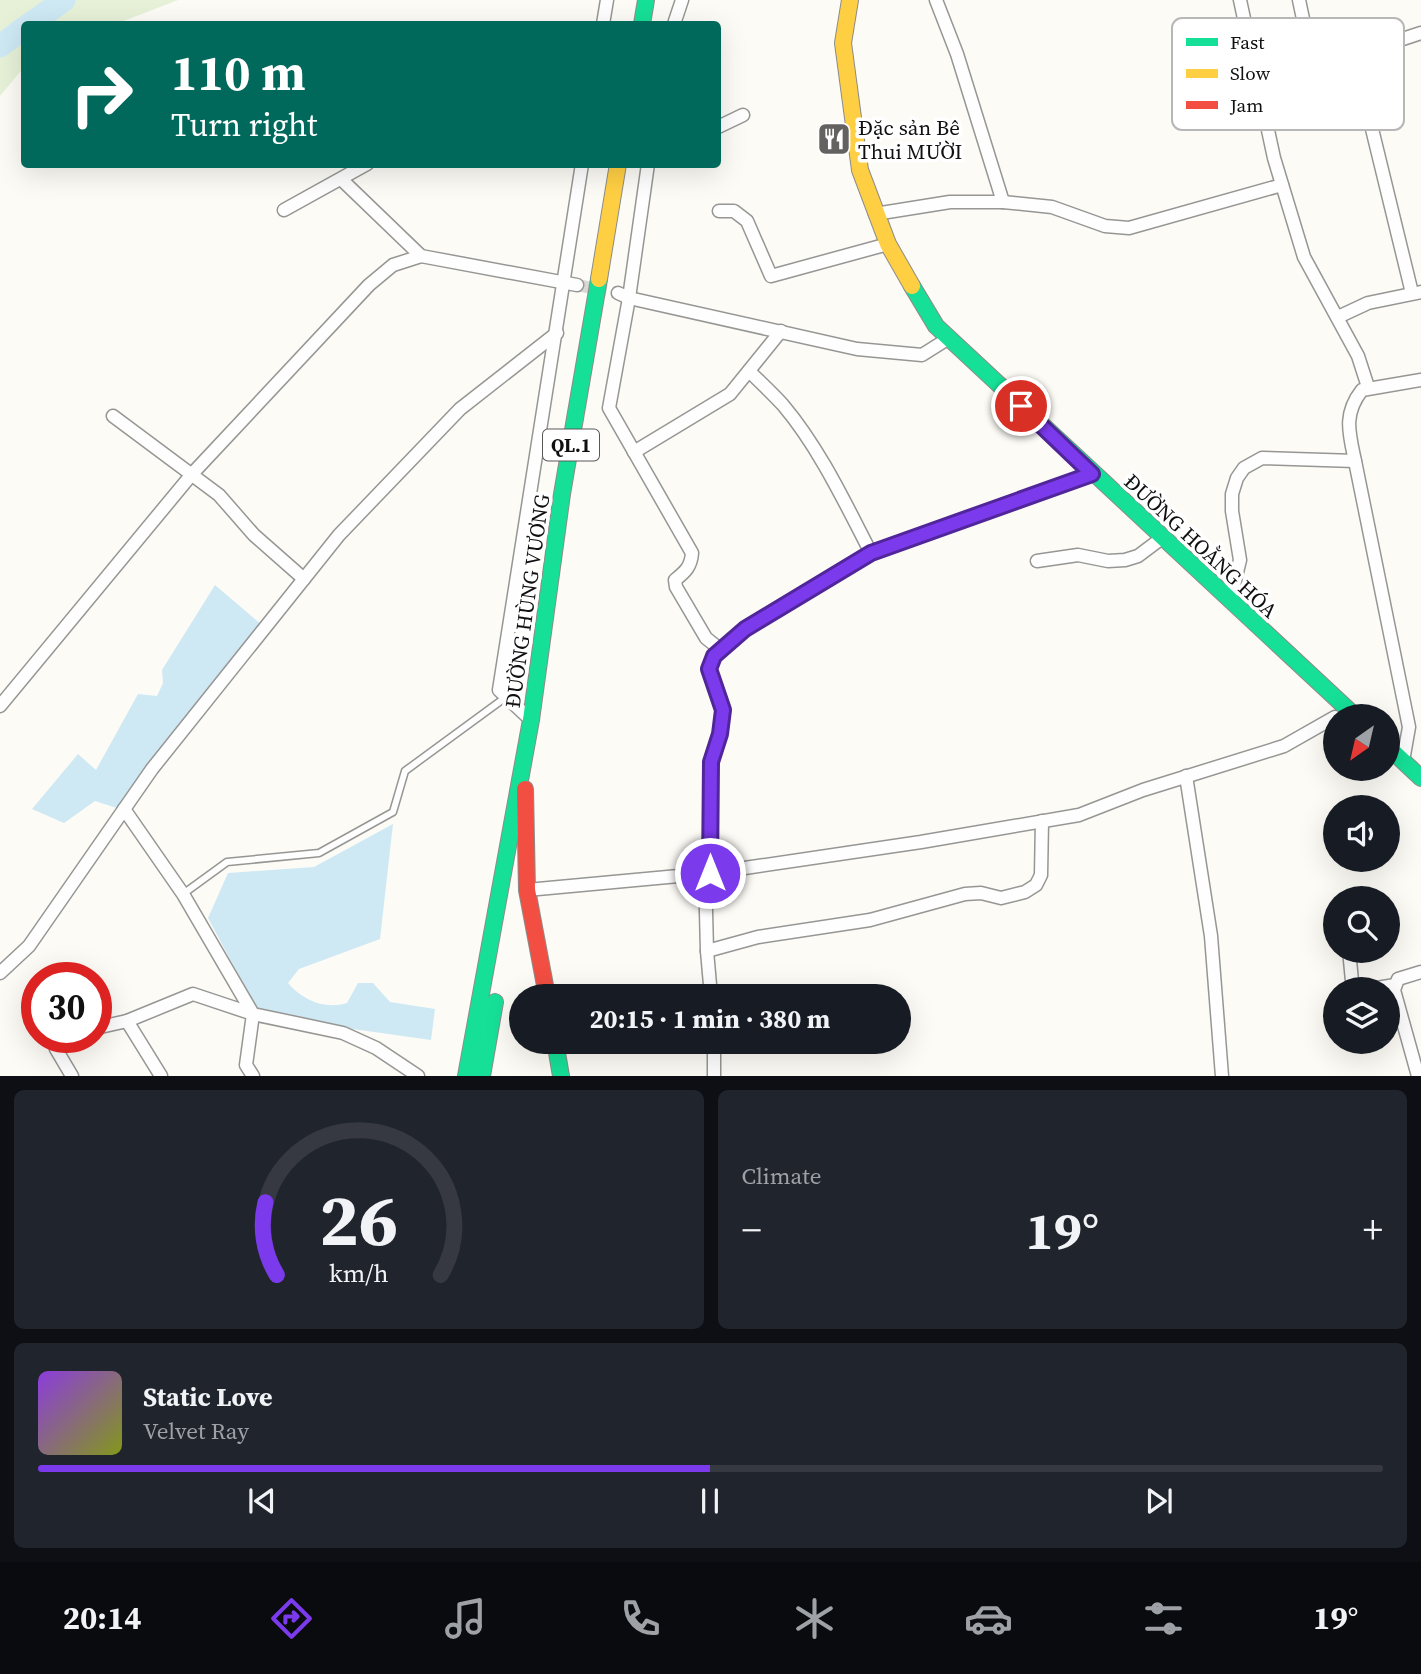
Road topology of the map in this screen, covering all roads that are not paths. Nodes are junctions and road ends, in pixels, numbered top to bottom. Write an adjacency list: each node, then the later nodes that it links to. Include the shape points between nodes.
1 (607, 0): 10 (street)
2 (646, 0): 11 (main road)
3 (682, 0): 12 (street)
4 (850, 0): 28 (main road, ĐƯỜNG HOẰNG HÓA, via 843,43 860,170)
5 (936, 0): 25 (street)
6 (1240, 0): 8 (street)
7 (1299, 0): 9 (street)
8 (1244, 18)
9 (1303, 18)
10 (604, 21)
11 (642, 21)
12 (675, 21)
13 (1421, 33): 14 (street)
14 (1404, 39)
15 (743, 115): 16 (street)
16 (721, 126)
17 (1268, 130): 24 (street)
18 (1374, 130): 32 (street)
19 (360, 168): 23 (street)
20 (582, 168): 31 (street)
21 (617, 168): 55 (main road, ĐƯỜNG HÙNG VƯƠNG / QL.1, via 562,494)
22 (647, 168): 33 (street)
23 (341, 179): 26 (street); 30 (street)
24 (1282, 185): 25 (street, via 1129,228 1105,226 1052,208); 34 (street, via 1304,257)
25 (1003, 202): 28 (street, via 950,202)
26 (284, 210)
27 (719, 211): 29 (street, via 734,211 747,221 772,276)
28 (875, 214): 29 (main road, ĐƯỜNG HOẰNG HÓA)
29 (888, 244): 37 (main road, ĐƯỜNG HOẰNG HÓA, via 936,326)
30 (421, 256): 31 (street); 44 (street, via 393,265 369,285)
31 (571, 284): 36 (street)
32 (1417, 293): 34 (street, via 1368,303)
33 (624, 296): 35 (street); 42 (street, via 609,408)
34 (1338, 317): 40 (street)
35 (781, 331): 37 (street, via 857,349 922,355); 38 (street)
36 (557, 333): 49 (street, via 460,409 339,535); 52 (street, via 499,690)
37 (949, 338): 45 (main road, ĐƯỜNG HOẰNG HÓA)
38 (749, 371): 42 (street, via 730,394); 47 (street, via 803,431)
39 (1421, 380): 40 (street)
40 (1367, 387): 43 (street, via 1352,402 1349,417)
41 (113, 415): 44 (street)
42 (634, 452): 51 (street, via 692,553 687,570 674,580 676,587 706,638)
43 (1355, 461): 50 (street, via 1262,458 1244,468 1232,494 1240,560); 59 (street, via 1409,727)
44 (192, 474): 49 (street); 54 (street)
45 (1092, 474): 46 (main road, ĐƯỜNG HOẰNG HÓA); 47 (street)
46 (1162, 538): 48 (street, via 1125,560 1078,555); 50 (main road, ĐƯỜNG HOẰNG HÓA)
47 (871, 553): 51 (street, via 745,629)
48 (1037, 561)
49 (304, 579): 62 (street)
50 (1230, 601): 53 (main road, ĐƯỜNG HOẰNG HÓA)
51 (721, 650): 64 (street, via 709,666 723,710 711,762)
52 (506, 697): 55 (street); 66 (lane, via 405,771 393,811 319,853 227,862)
53 (1334, 704)
54 (0, 706)
55 (531, 720): 57 (main road, ĐƯỜNG HÙNG VƯƠNG / QL.1)
56 (1323, 725): 60 (street, via 1284,746)
57 (525, 753): 65 (main road); 84 (main road, ĐƯỜNG HÙNG VƯƠNG / QL.1); 85 (main road, ĐƯỜNG HÙNG VƯƠNG / QL.1, via 516,854)
58 (1400, 758): 59 (main road)
59 (1403, 761): 61 (main road)
60 (1186, 776): 63 (street, via 1079,815); 88 (street, via 1211,936)
61 (1421, 778)
62 (124, 809): 66 (street); 69 (street, via 29,946)
63 (1042, 821): 64 (street); 67 (street, via 1041,874 1036,885 1025,892 1001,898 965,894 870,920 758,937)
64 (708, 873): 65 (street); 67 (street)
65 (527, 890): 71 (main road)
66 (183, 894): 74 (street)
67 (707, 951): 72 (street)
68 (1421, 972): 70 (street)
69 (0, 973)
70 (1400, 979)
71 (545, 984)
72 (710, 984)
73 (1400, 1005): 89 (street)
74 (253, 1014): 75 (street, via 192,994); 82 (street, via 246,1065); 83 (street, via 343,1033)
75 (127, 1021): 76 (street); 81 (street)
76 (112, 1024)
77 (58, 1053): 80 (street)
78 (557, 1054): 86 (main road)
79 (714, 1054): 87 (street)
80 (72, 1076)
81 (161, 1076)
82 (253, 1076)
83 (418, 1076)
84 (466, 1076)
85 (482, 1076)
86 (561, 1076)
87 (714, 1076)
88 (1222, 1076)
89 (1418, 1076)

